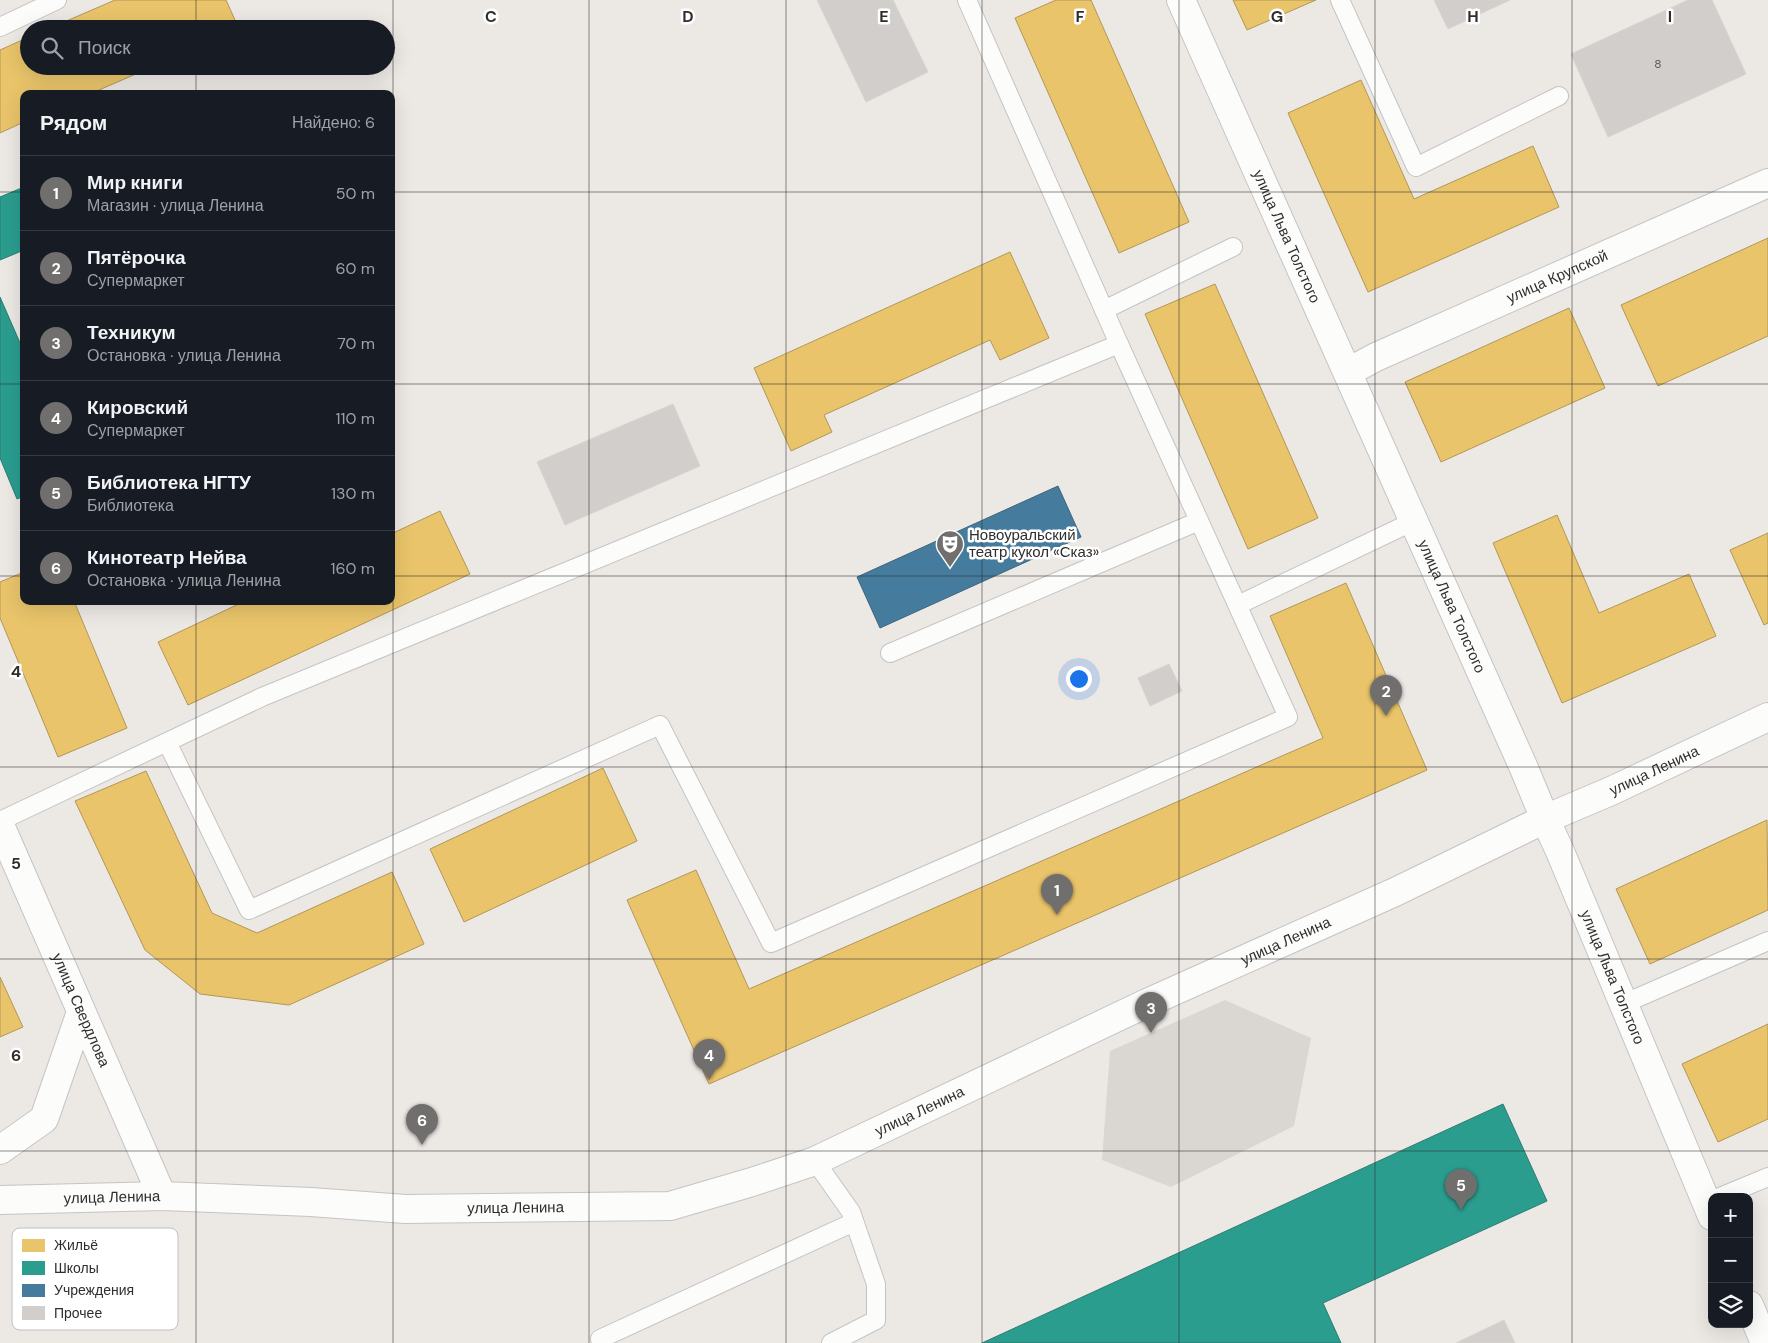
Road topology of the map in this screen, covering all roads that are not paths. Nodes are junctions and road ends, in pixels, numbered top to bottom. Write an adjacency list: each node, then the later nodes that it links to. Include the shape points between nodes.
1 (57, 0): 5 (lane)
2 (967, 0): 9 (lane)
3 (1182, 0): 11 (main road, улица Льва Толстого)
4 (1340, 0): 6 (lane, via 1416,167)
5 (0, 27)
6 (1559, 96)
7 (1768, 183): 11 (main road, улица Крупской)
8 (1233, 247): 9 (lane)
9 (1104, 310): 10 (lane)
10 (1119, 344): 12 (lane); 17 (lane, via 262,696)
11 (1348, 372): 13 (main road, улица Льва Толстого)
12 (1199, 521): 14 (lane); 15 (lane)
13 (1414, 521): 14 (lane); 18 (main road, улица Льва Толстого)
14 (1238, 605): 17 (lane, via 1288,716 771,943 660,725 249,910)
15 (890, 654)
16 (1768, 717): 18 (main road, улица Ленина)
17 (167, 742): 19 (lane)
18 (1545, 819): 22 (main road, улица Льва Толстого); 25 (main road, улица Ленина, via 1395,892 1147,1003)
19 (0, 821)
20 (0, 825): 23 (main road, улица Свердлова)
21 (1768, 941): 22 (lane)
22 (1623, 1004): 27 (main road, улица Льва Толстого)
23 (81, 1012): 24 (main road, via 44,1119); 29 (main road, улица Свердлова)
24 (0, 1150)
25 (815, 1162): 29 (main road, улица Ленина, via 670,1206 405,1210 311,1202); 31 (lane)
26 (1768, 1177): 28 (lane)
27 (1708, 1193)
28 (1735, 1193)
29 (162, 1196): 30 (main road, улица Ленина)
30 (0, 1200)
31 (854, 1222): 33 (lane); 34 (lane, via 876,1284 876,1320)
32 (1753, 1315): 35 (main road)
33 (600, 1339)
34 (831, 1343)
35 (1765, 1343)

